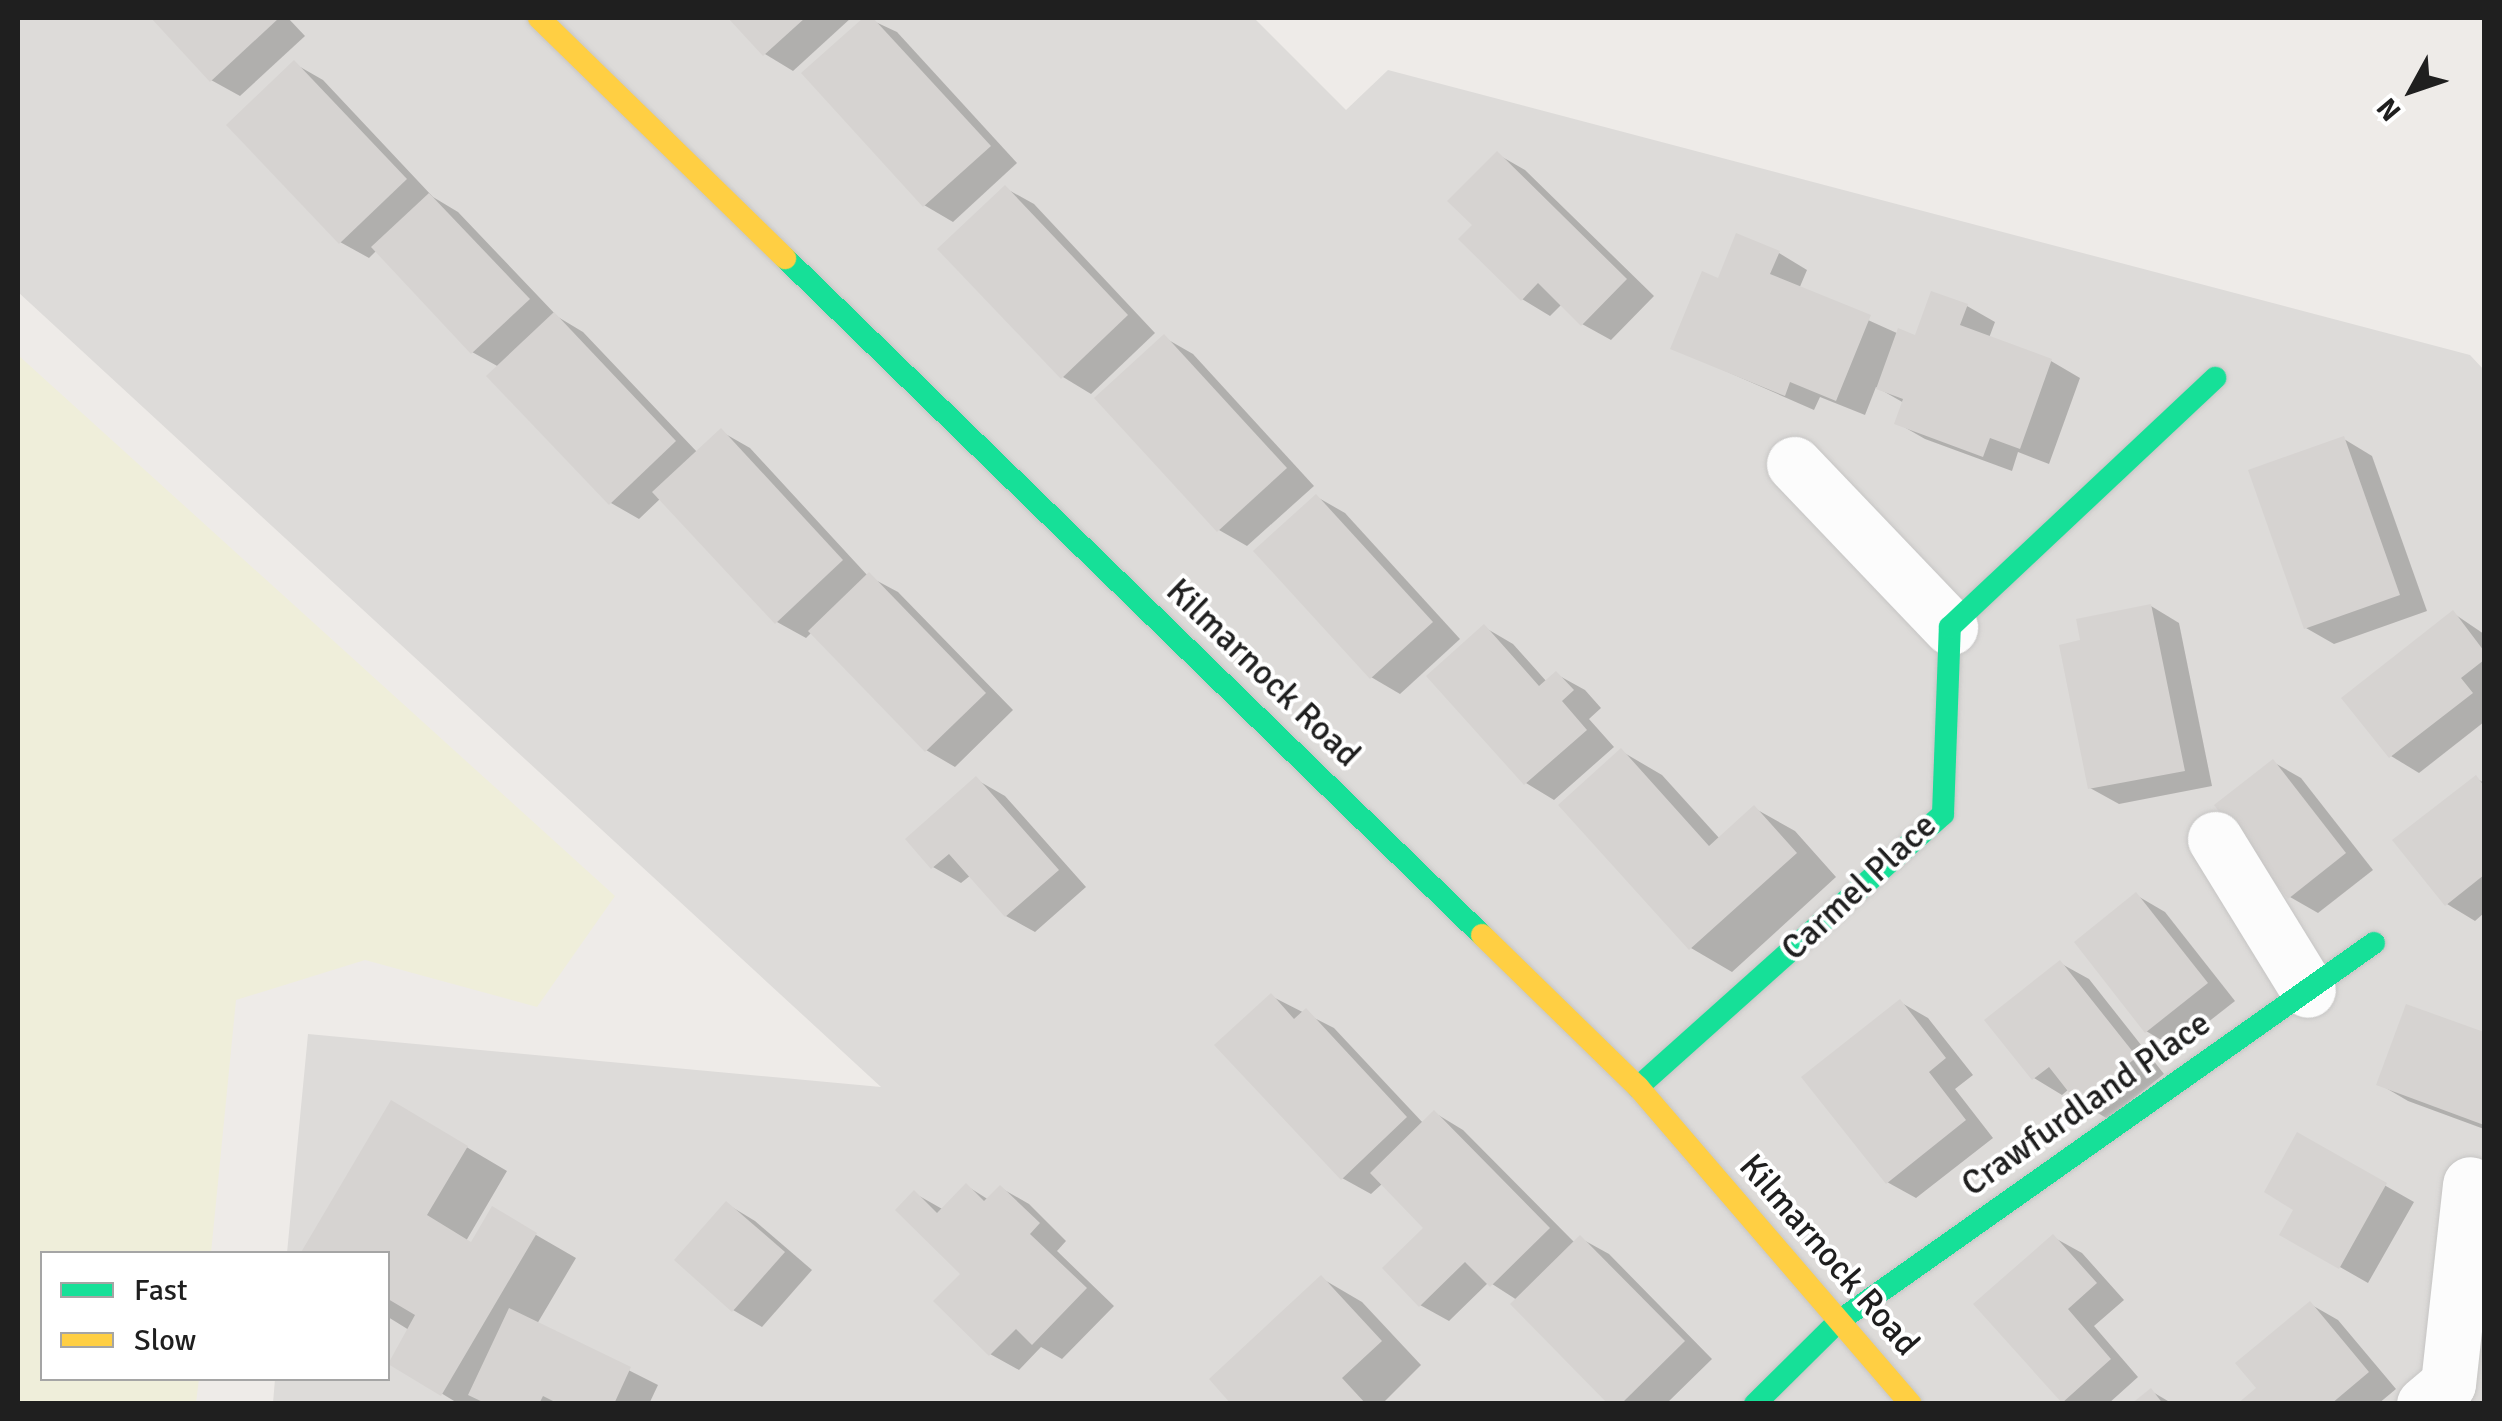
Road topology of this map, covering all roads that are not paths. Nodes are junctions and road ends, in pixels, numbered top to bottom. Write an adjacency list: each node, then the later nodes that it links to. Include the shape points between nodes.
1 (539, 18): 8 (main road, Kilmarnock Road)
2 (2215, 378): 4 (main road)
3 (1794, 464): 4 (street)
4 (1950, 627): 8 (main road, Carmel Place, via 1943,814)
5 (2215, 839): 7 (street)
6 (2374, 944): 7 (main road, Crawfurdland Place)
7 (2308, 990): 10 (main road, Crawfurdland Place)
8 (1638, 1087): 10 (main road, Kilmarnock Road)
9 (2470, 1184): 13 (street, via 2448,1384)
10 (1839, 1322): 11 (main road, Crawfurdland Place); 12 (main road, Kilmarnock Road)
11 (1755, 1404)
12 (1911, 1404)
13 (2424, 1404)

